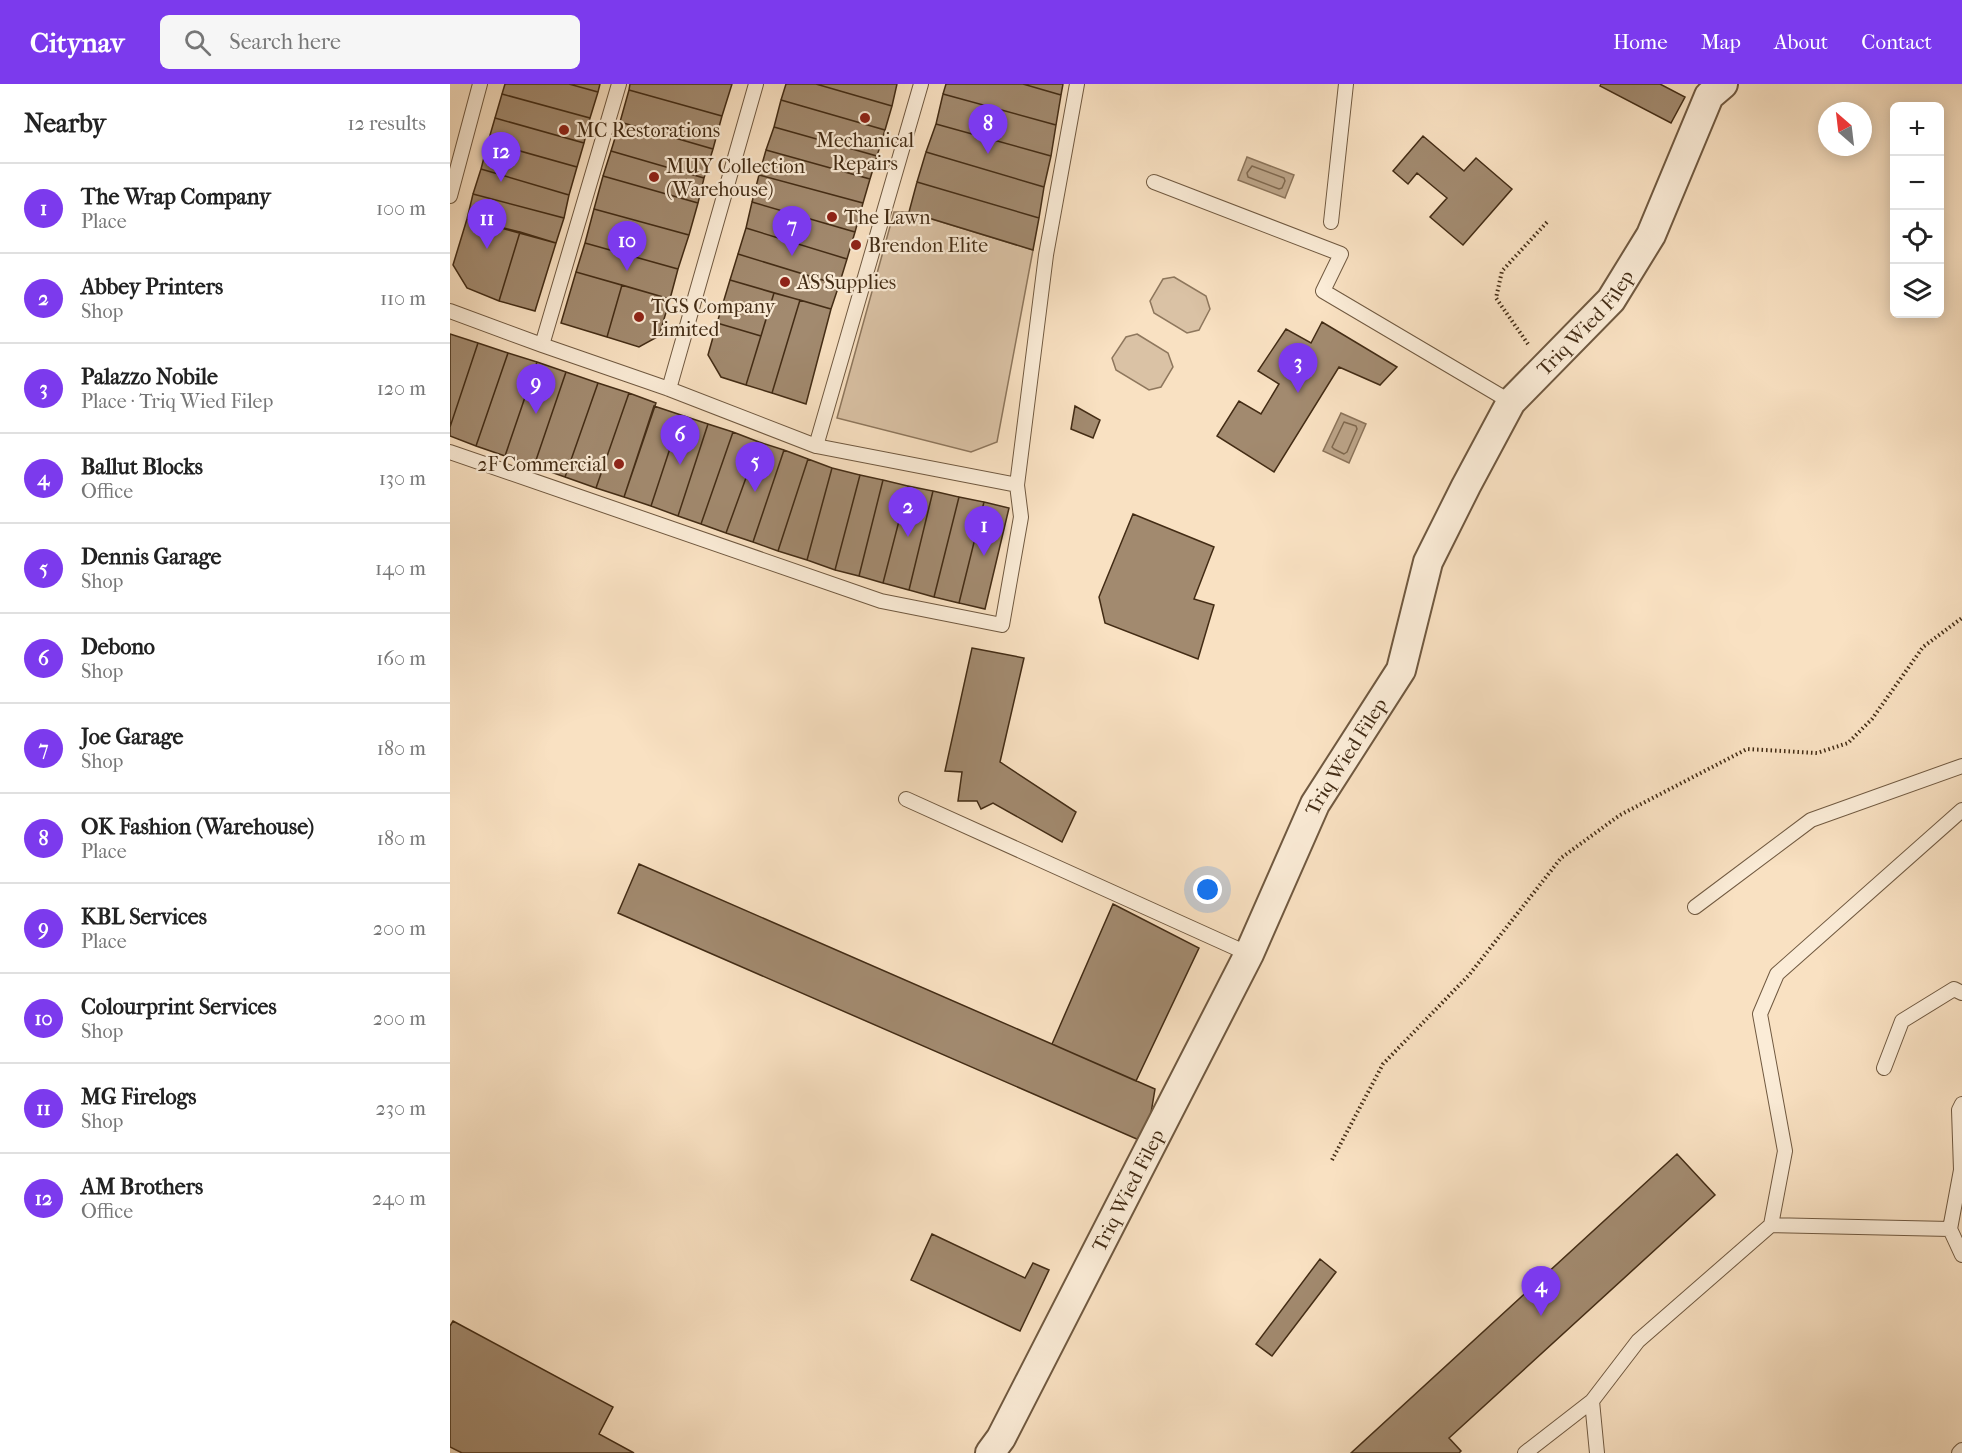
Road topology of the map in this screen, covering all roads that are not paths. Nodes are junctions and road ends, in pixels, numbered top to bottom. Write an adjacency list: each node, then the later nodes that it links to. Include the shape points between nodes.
1 (480, 84): 9 (lane)
2 (619, 84): 12 (lane)
3 (756, 84): 13 (lane)
4 (921, 84): 15 (lane)
5 (1077, 84): 17 (lane, via 1046,255)
6 (1346, 84): 10 (lane)
7 (1722, 84): 14 (street, Triq Wied Filep, via 1709,96 1651,235 1611,300)
8 (1154, 182): 14 (lane, via 1341,254 1323,291)
9 (450, 196)
10 (1331, 222)
11 (450, 311): 12 (lane)
12 (542, 345): 13 (lane)
13 (669, 389): 15 (lane)
14 (1510, 402): 22 (street, Triq Wied Filep, via 1428,562 1401,670 1315,804)
15 (816, 447): 17 (lane)
16 (450, 452): 17 (lane, via 880,601 1002,625 1021,517)
17 (1017, 485)
18 (1962, 766): 21 (lane, via 1811,820)
19 (906, 799): 22 (lane)
20 (1962, 810): 26 (lane, via 1777,974 1761,1014 1785,1150)
21 (1695, 907)
22 (1249, 954): 30 (street, Triq Wied Filep)
23 (1962, 993): 24 (lane, via 1954,989 1902,1021)
24 (1884, 1068)
25 (1962, 1104): 27 (lane, via 1961,1170)
26 (1771, 1225): 27 (lane); 29 (lane, via 1638,1341)
27 (1950, 1229): 28 (lane)
28 (1962, 1255)
29 (1592, 1401): 31 (lane); 32 (lane)
30 (990, 1453)
31 (1525, 1453)
32 (1598, 1453)

